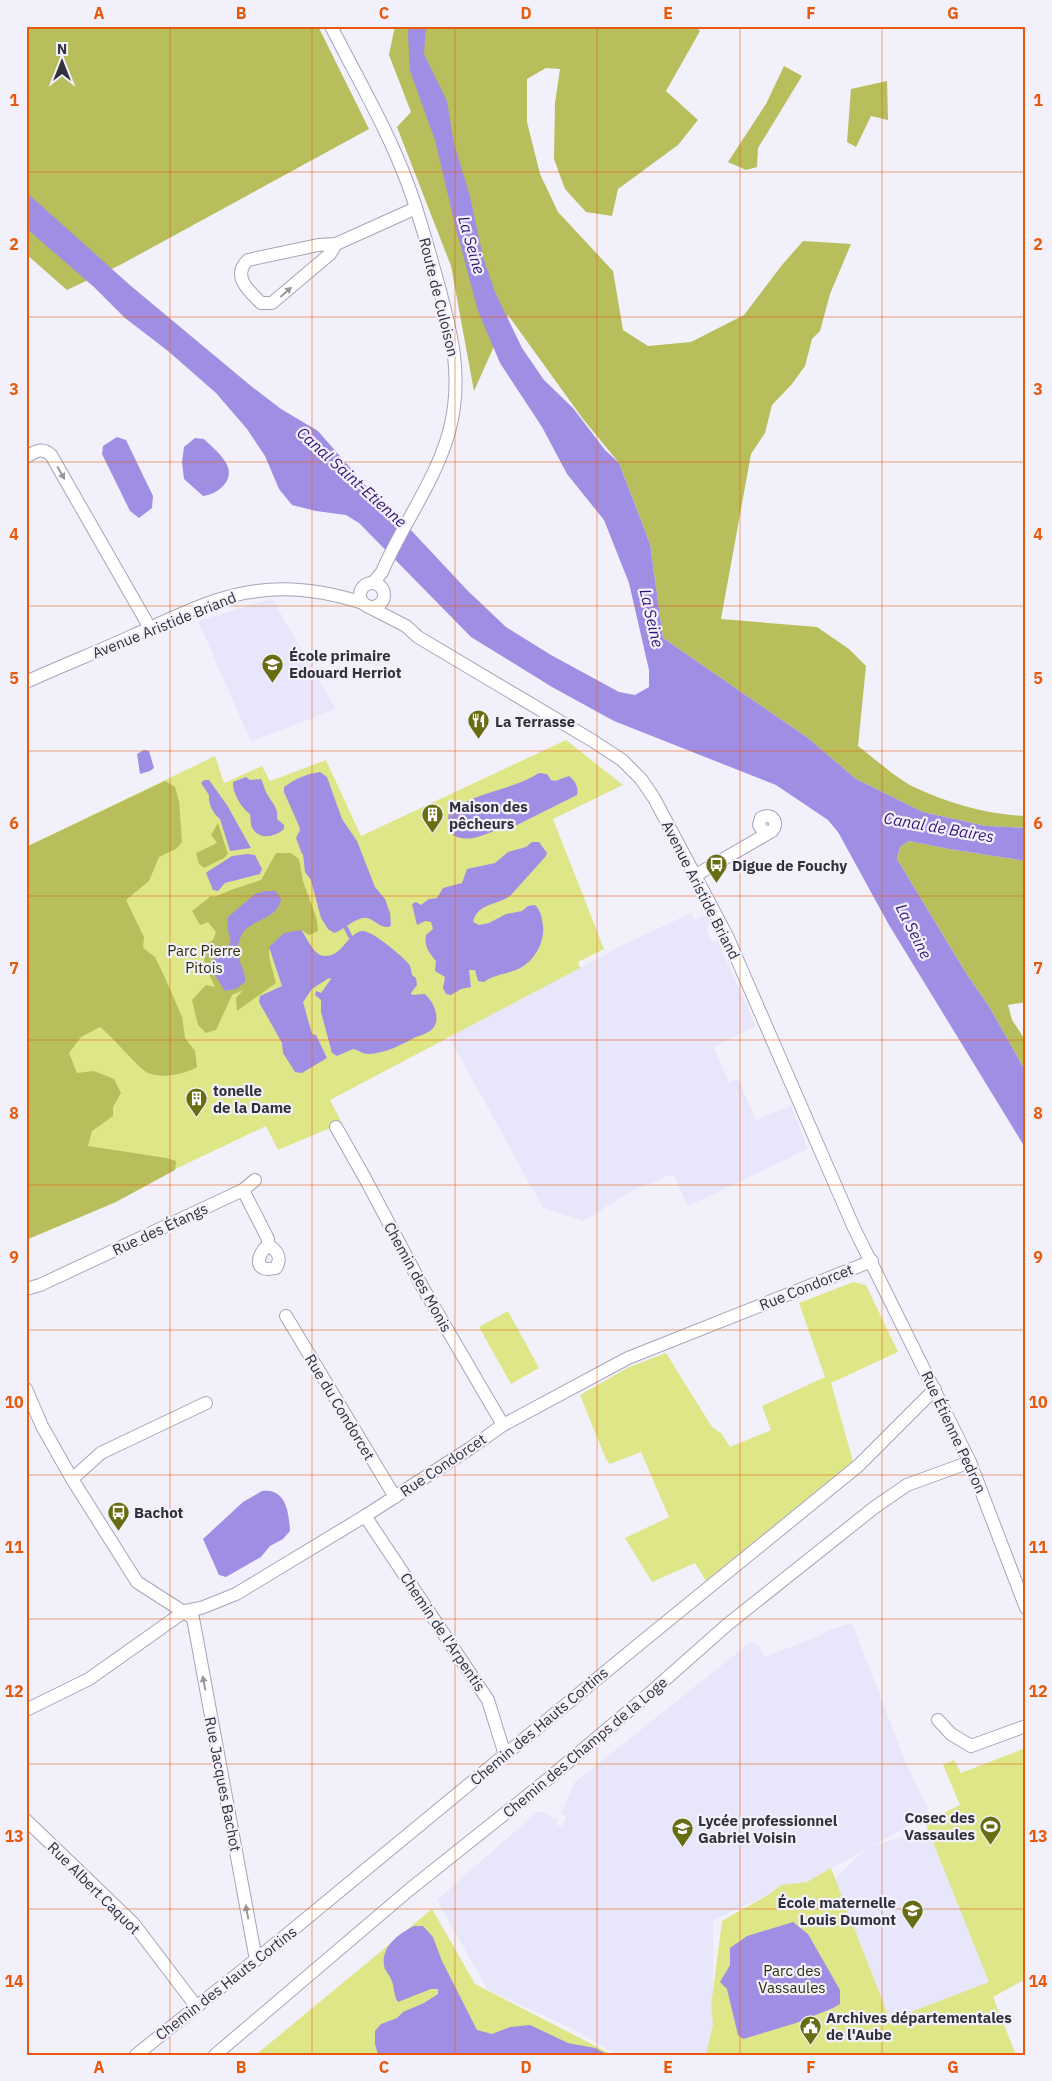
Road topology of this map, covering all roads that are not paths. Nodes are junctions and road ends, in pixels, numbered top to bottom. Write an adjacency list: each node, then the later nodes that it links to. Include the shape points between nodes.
1 (331, 26): 2 (street, Route de Culoison, via 379,120)
2 (416, 208): 3 (street); 5 (street, Route de Culoison, via 453,346 456,393 440,457 383,570)
3 (336, 244): 3 (street, one-way to 3, via 248,260 243,265 242,281 261,303 272,303 330,254)
4 (26, 456): 8 (street, one-way to 8, via 41,450 51,455)
5 (380, 588): 6 (street, Avenue Aristide Briand, via 367,584); 6 (street, Avenue Aristide Briand, via 384,600 379,605); 7 (street, Avenue Aristide Briand)
6 (364, 599): 7 (street, Avenue Aristide Briand); 8 (street, Avenue Aristide Briand, via 284,589 257,591 234,596)
7 (406, 626): 11 (street, Avenue Aristide Briand, via 418,637 622,760 654,798)
8 (150, 628): 9 (street, Avenue Aristide Briand)
9 (26, 682)
10 (768, 832): 11 (street)
11 (696, 875): 16 (street, Avenue Aristide Briand, via 727,936 854,1228)
12 (336, 1128): 22 (street, Chemin des Monis, via 423,1288)
13 (255, 1180): 14 (street, Rue des Étangs)
14 (243, 1190): 15 (street); 17 (street, Rue des Étangs, via 40,1285)
15 (268, 1242)
16 (872, 1261): 20 (street, Rue Étienne Pedron); 22 (street, Rue Condorcet, via 628,1358)
17 (26, 1288)
18 (286, 1316): 25 (street, Rue du Condorcet)
19 (26, 1389): 24 (street, via 42,1426)
20 (935, 1389): 23 (street, Rue Étienne Pedron); 32 (street, Chemin des Hauts Cortins, via 858,1466)
21 (206, 1403): 24 (street, via 100,1453)
22 (503, 1425): 25 (street, Rue Condorcet)
23 (970, 1462): 27 (street, Rue Étienne Pedron); 37 (street, Chemin des Champs de la Loge, via 907,1485 875,1507 728,1624 578,1754 409,1890)
24 (72, 1479): 28 (street, via 137,1582)
25 (395, 1498): 26 (street, Rue Condorcet)
26 (365, 1516): 28 (street, Rue Condorcet, via 236,1594); 32 (street, Chemin de l'Arpentis, via 488,1700)
27 (1026, 1608)
28 (185, 1611): 29 (street, via 89,1679); 34 (street, Rue Jacques Bachot, one-way to 28, via 193,1618)
29 (26, 1710)
30 (938, 1720): 31 (street, via 951,1734 971,1746)
31 (1026, 1726)
32 (505, 1755): 34 (street, Chemin des Hauts Cortins)
33 (26, 1820): 35 (street, Rue Albert Caquot, via 133,1923)
34 (256, 1960): 35 (street, Chemin des Hauts Cortins)
35 (196, 2006): 36 (street, Chemin des Hauts Cortins)
36 (136, 2055)
37 (215, 2055)

